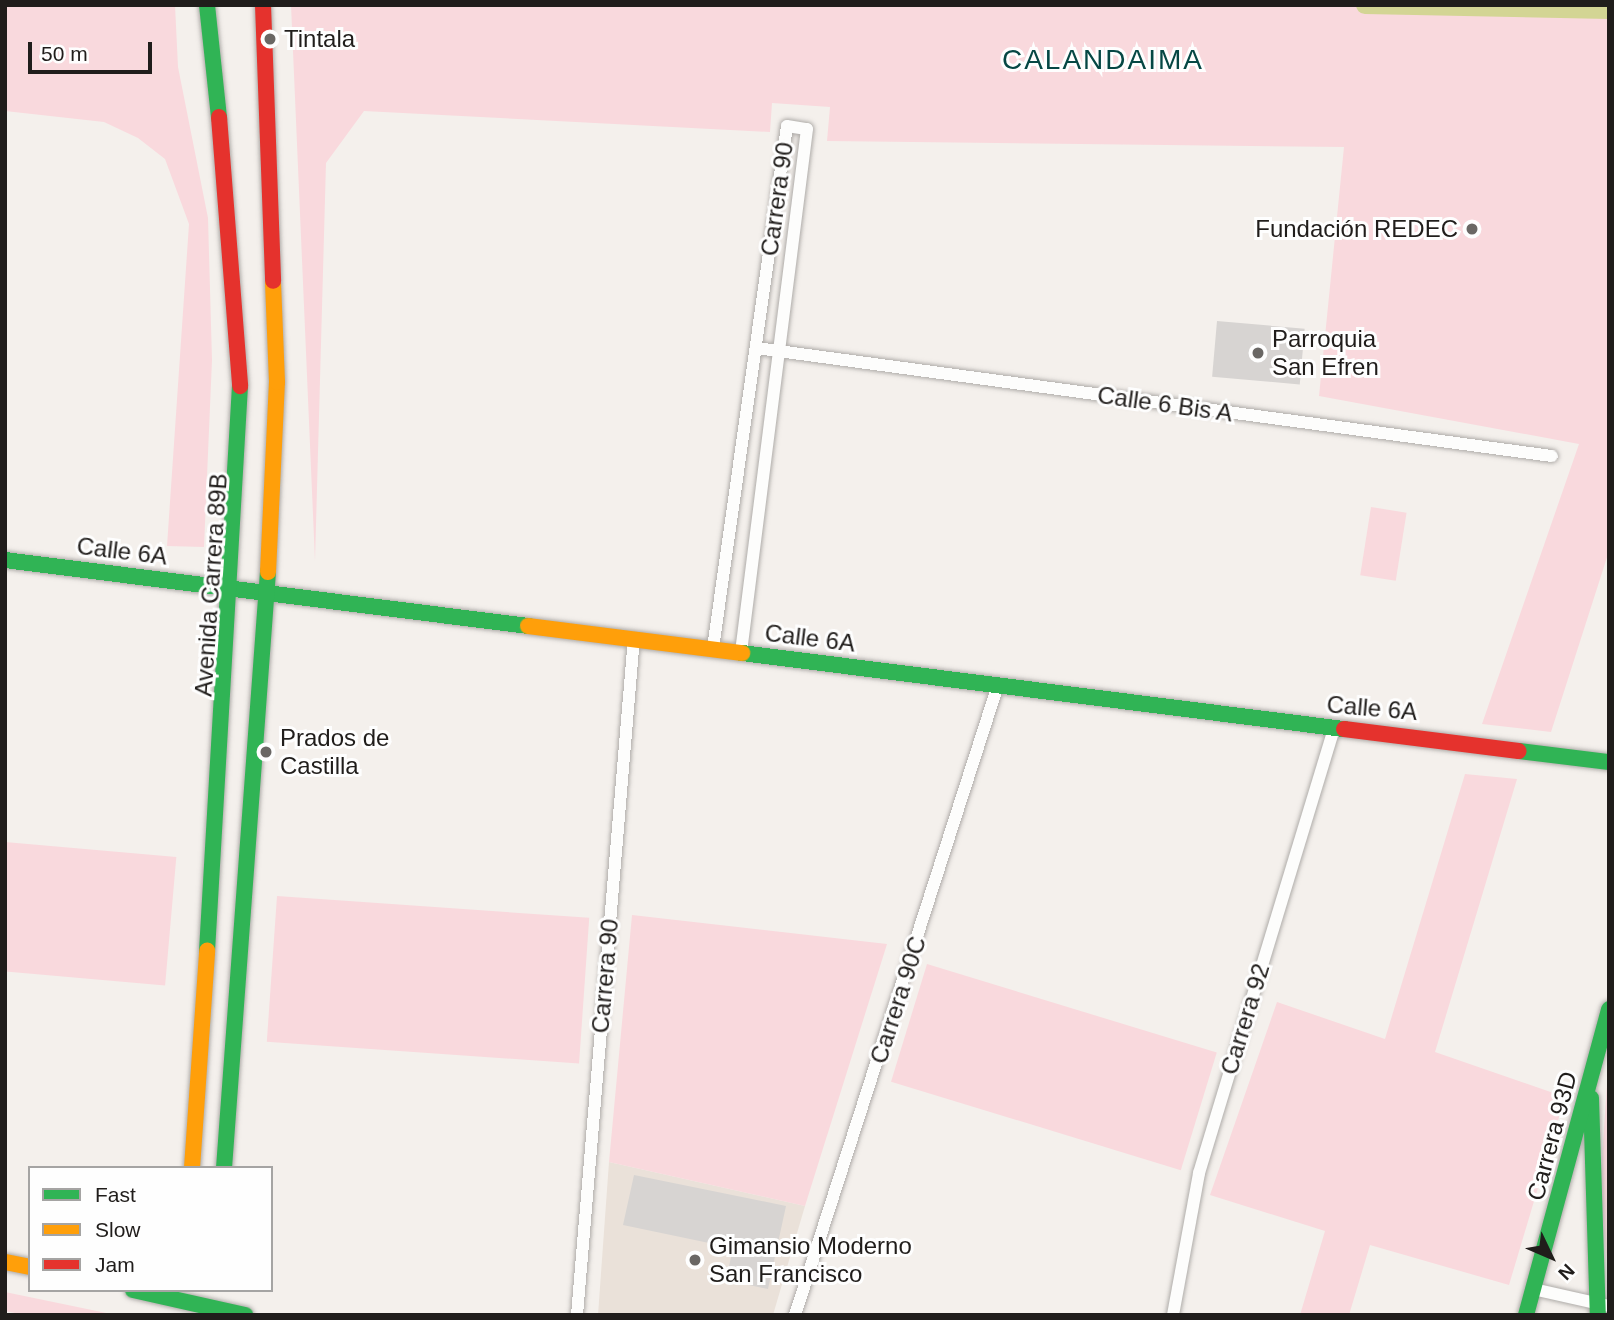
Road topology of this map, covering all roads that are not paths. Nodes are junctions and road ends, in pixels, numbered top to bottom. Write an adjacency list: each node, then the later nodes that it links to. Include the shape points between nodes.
1 (207, 5): 7 (main road, Avenida Carrera 89B, via 242,360)
2 (263, 5): 8 (main road, via 277,382)
3 (756, 348): 4 (street, Calle 6 Bis A); 4 (street, Carrera 90, via 787,126 807,128); 10 (street, Carrera 90)
4 (779, 351): 5 (street, Calle 6 Bis A); 11 (street, Carrera 90)
5 (1552, 456)
6 (5, 560): 7 (main road, Calle 6A)
7 (235, 587): 8 (main road, Calle 6A); 17 (main road, Avenida Carrera 89B)
8 (269, 591): 9 (main road, Calle 6A); 18 (main road)
9 (634, 638): 10 (main road, Calle 6A); 28 (street, Carrera 90)
10 (713, 648): 11 (main road, Calle 6A)
11 (741, 652): 12 (main road, Calle 6A)
12 (998, 685): 13 (main road, Calle 6A); 29 (street, Carrera 90C)
13 (1334, 728): 14 (main road, Calle 6A); 30 (street, Carrera 92, via 1199,1173)
14 (1609, 762)
15 (1609, 1009): 16 (main road, Carrera 93D)
16 (1591, 1080): 21 (main road, Carrera 93D); 25 (main road)
17 (192, 1166)
18 (225, 1166)
19 (5, 1262): 20 (main road)
20 (28, 1267)
21 (1533, 1289): 25 (street); 31 (main road, Carrera 93D)
22 (141, 1292): 24 (main road)
23 (217, 1292): 26 (main road)
24 (182, 1302): 26 (main road)
25 (1602, 1308)
26 (215, 1311): 27 (main road)
27 (245, 1315)
28 (577, 1315)
29 (795, 1315)
30 (1173, 1315)
31 (1526, 1315)

